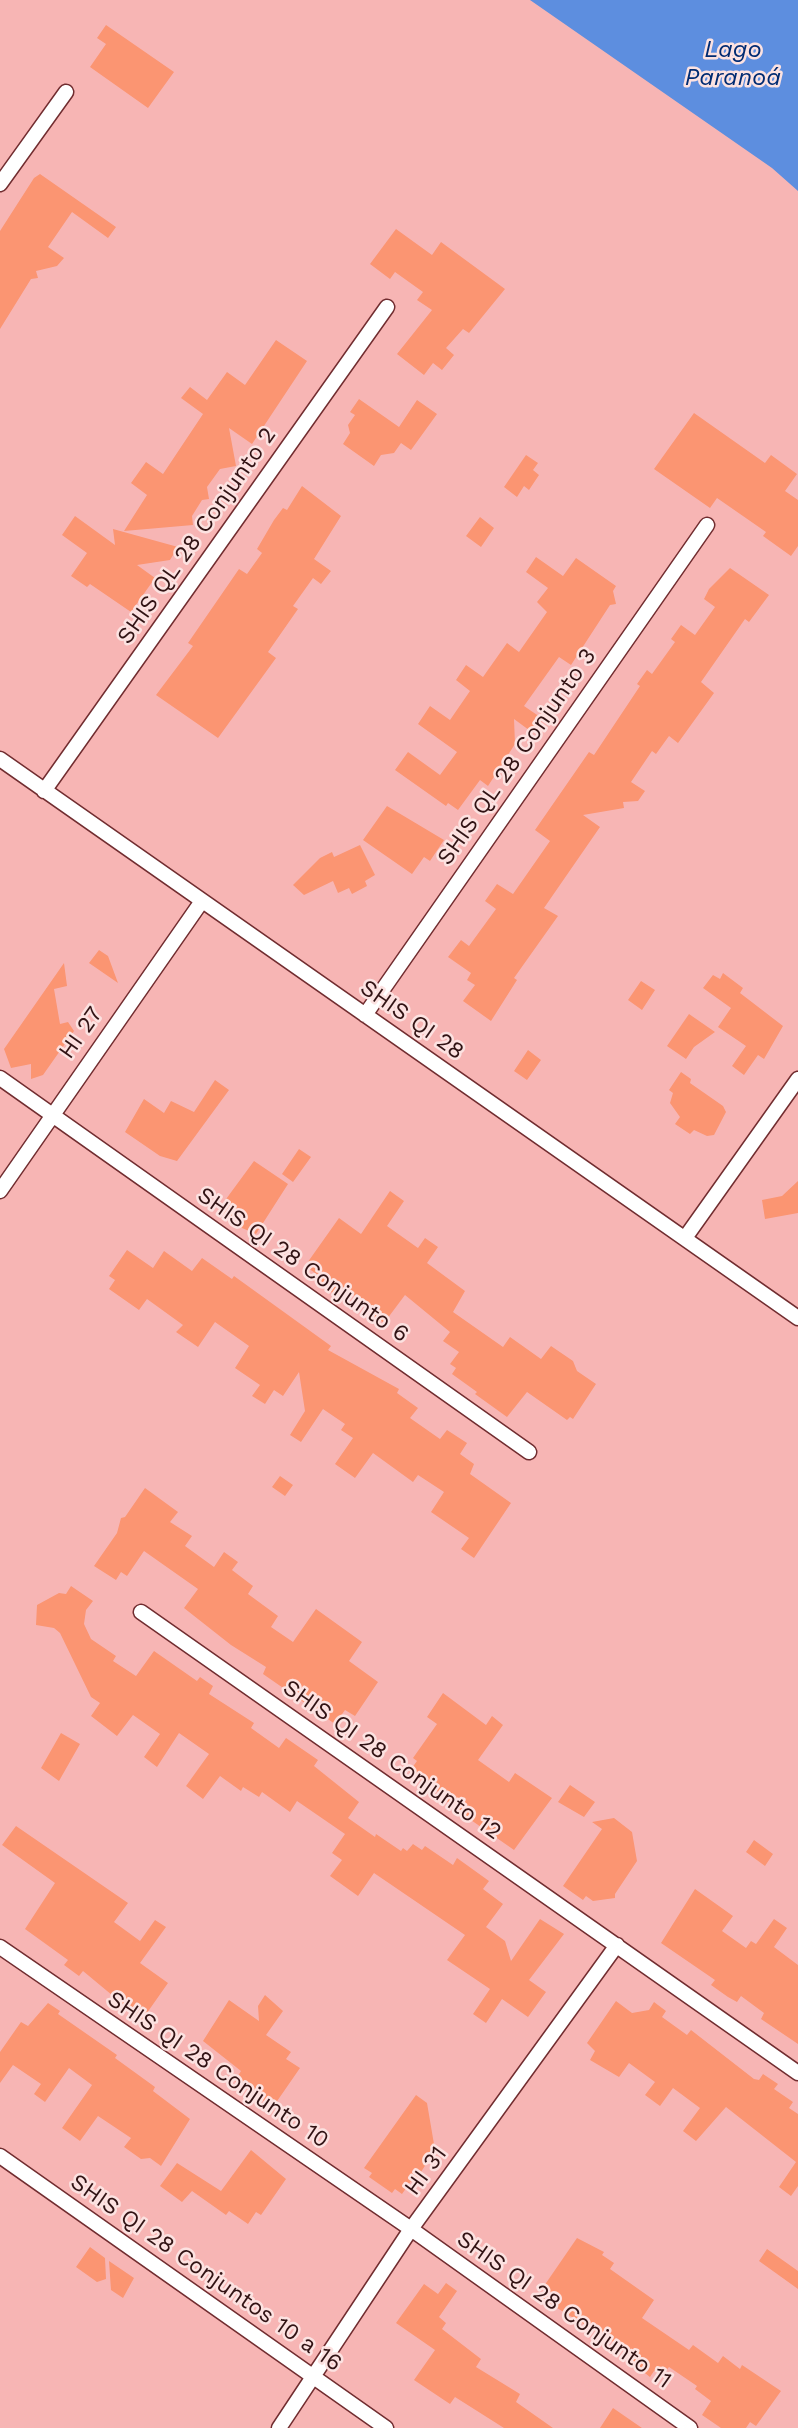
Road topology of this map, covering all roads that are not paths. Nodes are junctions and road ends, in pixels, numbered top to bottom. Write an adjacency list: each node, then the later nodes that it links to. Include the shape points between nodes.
1 (66, 92): 2 (street)
2 (0, 184)
3 (387, 307): 6 (street, SHIS QL 28 Conjunto 2)
4 (707, 525): 8 (street, SHIS QL 28 Conjunto 3)
5 (0, 759): 6 (street, SHIS QI 28)
6 (44, 790): 7 (street, SHIS QI 28)
7 (202, 901): 8 (street, SHIS QI 28); 11 (street, HI 27)
8 (365, 1015): 13 (street, SHIS QI 28)
9 (0, 1078): 11 (street, SHIS QI 28 Conjunto 6)
10 (798, 1079): 13 (street)
11 (52, 1114): 12 (street, HI 27); 15 (street, SHIS QI 28 Conjunto 6)
12 (0, 1191)
13 (685, 1238): 14 (street, SHIS QI 28)
14 (798, 1318)
15 (529, 1452)
16 (141, 1612): 17 (street, SHIS QI 28 Conjunto 12)
17 (617, 1945): 19 (street, SHIS QI 28 Conjunto 12); 21 (street, HI 31)
18 (0, 1947): 21 (street, SHIS QI 28 Conjunto 10)
19 (798, 2073)
20 (0, 2156): 22 (street, SHIS QI 28 Conjuntos 10 a 16)
21 (411, 2229): 22 (street, HI 31); 25 (street, SHIS QI 28 Conjunto 11)
22 (313, 2376): 23 (street, HI 31); 24 (street, SHIS QI 28 Conjuntos 10 a 16)
23 (279, 2428)
24 (386, 2428)
25 (690, 2428)

